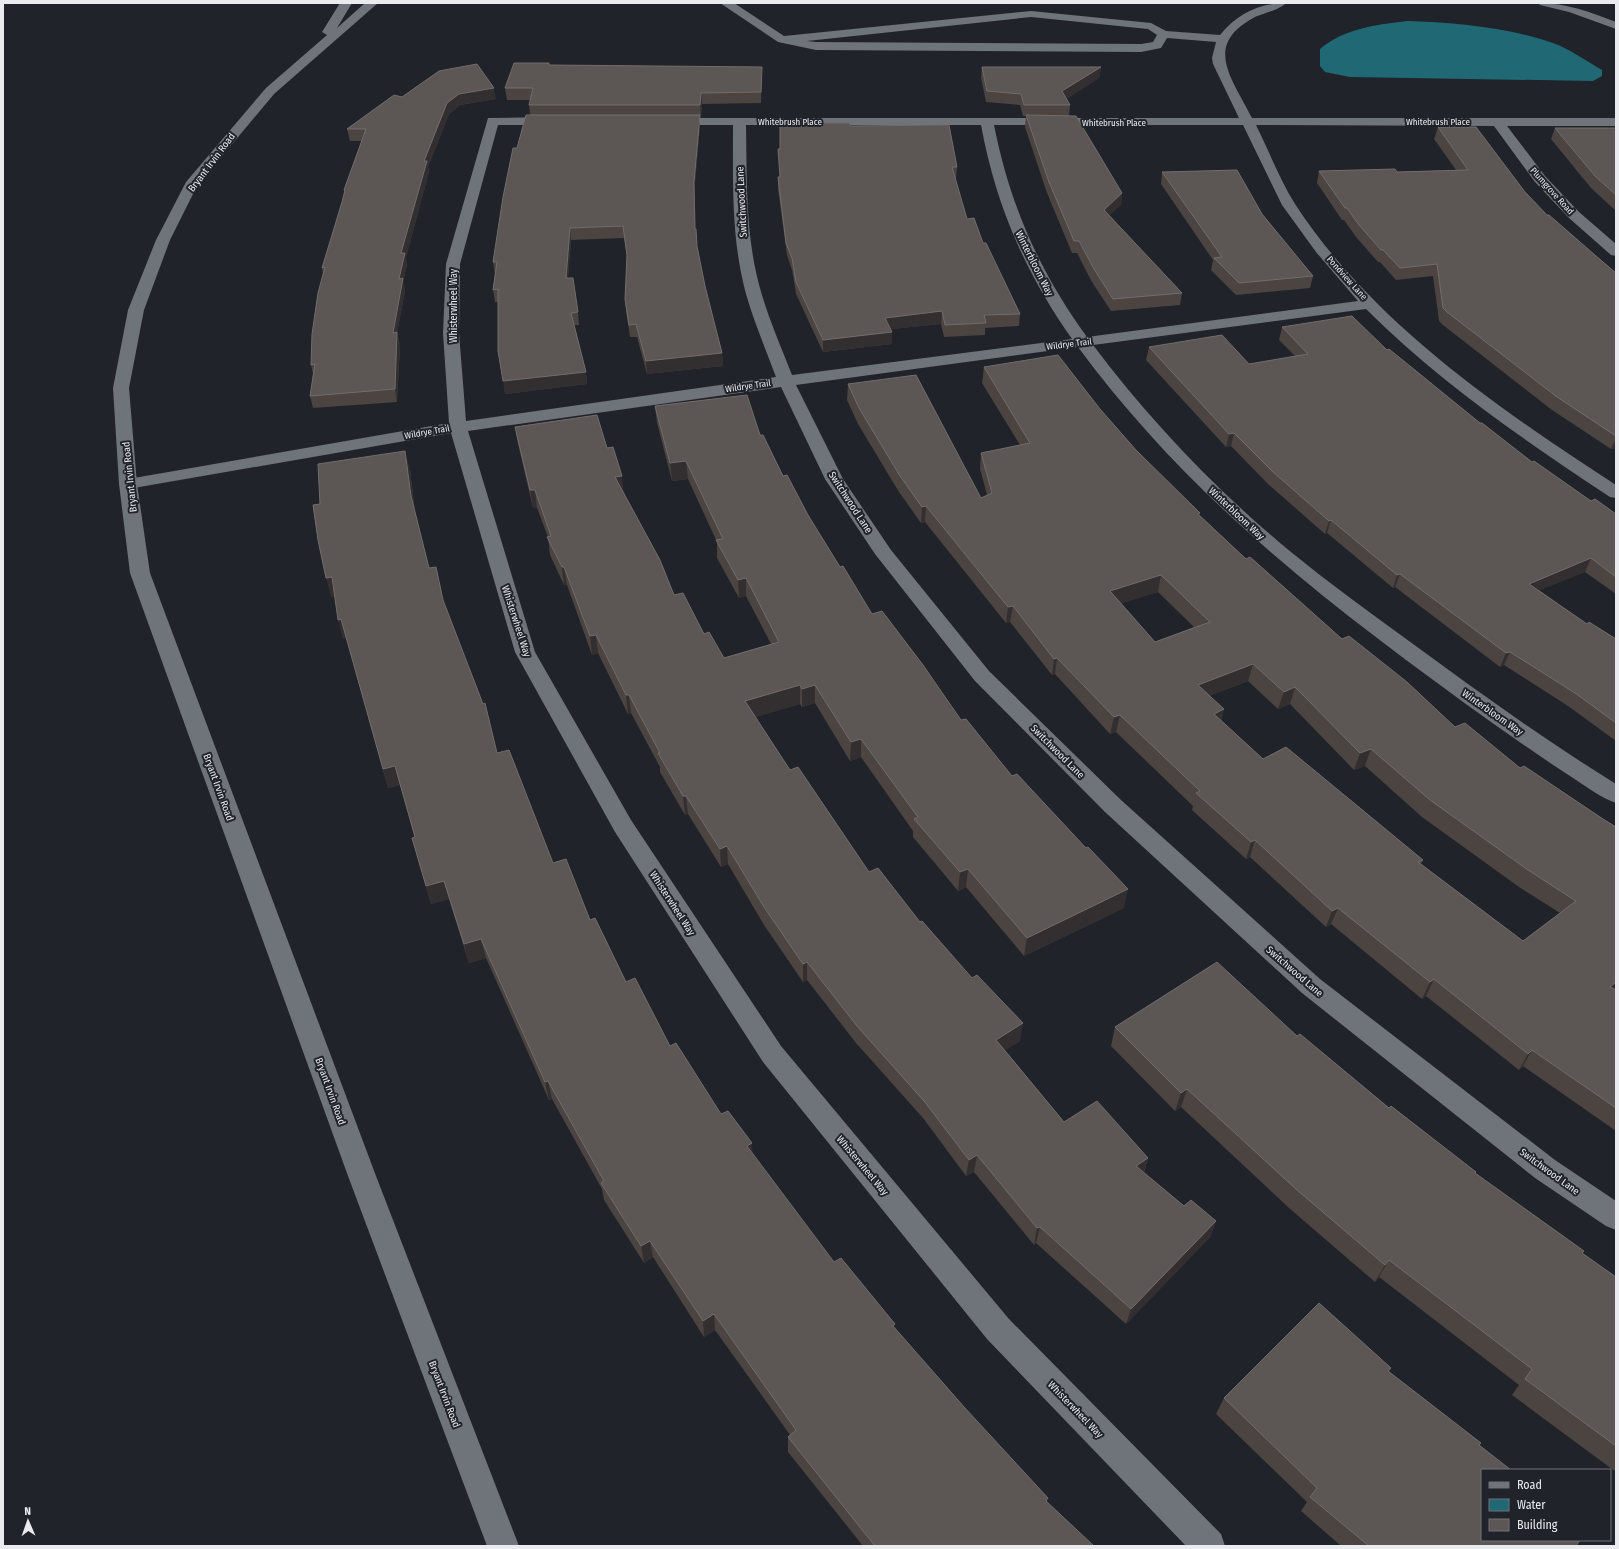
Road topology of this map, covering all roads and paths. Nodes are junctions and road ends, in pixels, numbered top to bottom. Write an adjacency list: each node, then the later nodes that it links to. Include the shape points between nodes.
1 (346, 3): 12 (street, Bryant Irvin Road)
2 (372, 3): 12 (street, Bryant Irvin Road)
3 (726, 3): 11 (street)
4 (1280, 3): 10 (street, Pondview Lane, via 1244,19 1232,28)
5 (1544, 3): 7 (street)
6 (1587, 3): 7 (street)
7 (1573, 10): 8 (street)
8 (1616, 26)
9 (1163, 34): 10 (street); 11 (street, via 1151,26 1031,14); 11 (street, via 1157,45 1141,48 816,46)
10 (1225, 39): 19 (street, Pondview Lane, via 1218,59)
11 (782, 40)
12 (314, 53): 25 (street, Bryant Irvin Road, via 270,91 228,139 191,185 163,240 136,310 122,388)
13 (564, 121): 24 (street, Whisterwheel Way, via 493,121 453,264 451,333)
14 (660, 121): 15 (street, Whitebrush Place)
15 (739, 121): 18 (street, Whitebrush Place); 23 (street, Switchwood Lane, via 740,214 744,248 754,295)
16 (1498, 122): 17 (street, Whitebrush Place); 19 (street, Whitebrush Place); 20 (street, Plumgrove Road, via 1540,179 1574,215)
17 (1616, 122)
18 (987, 123): 19 (street, Whitebrush Place); 22 (street, Winterbloom Way, via 998,174 1027,253 1045,287)
19 (1248, 123): 21 (street, Pondview Lane, via 1288,204 1333,263)
20 (1616, 252)
21 (1370, 304): 22 (street, Wildrye Trail); 26 (street, Pondview Lane, via 1450,376 1558,456)
22 (1083, 343): 23 (street, Wildrye Trail); 27 (street, Winterbloom Way, via 1146,422 1196,475 1267,541 1482,706)
23 (786, 381): 24 (street, Wildrye Trail); 28 (street, Switchwood Lane, via 834,479 884,554 982,676 1114,806 1311,986 1545,1169)
24 (458, 427): 25 (street, Wildrye Trail); 30 (street, Whisterwheel Way, via 525,652 623,826 772,1054 998,1329)
25 (128, 484): 29 (street, Bryant Irvin Road, via 140,573)
26 (1616, 493)
27 (1616, 795)
28 (1616, 1217)
29 (503, 1546)
30 (1209, 1546)

